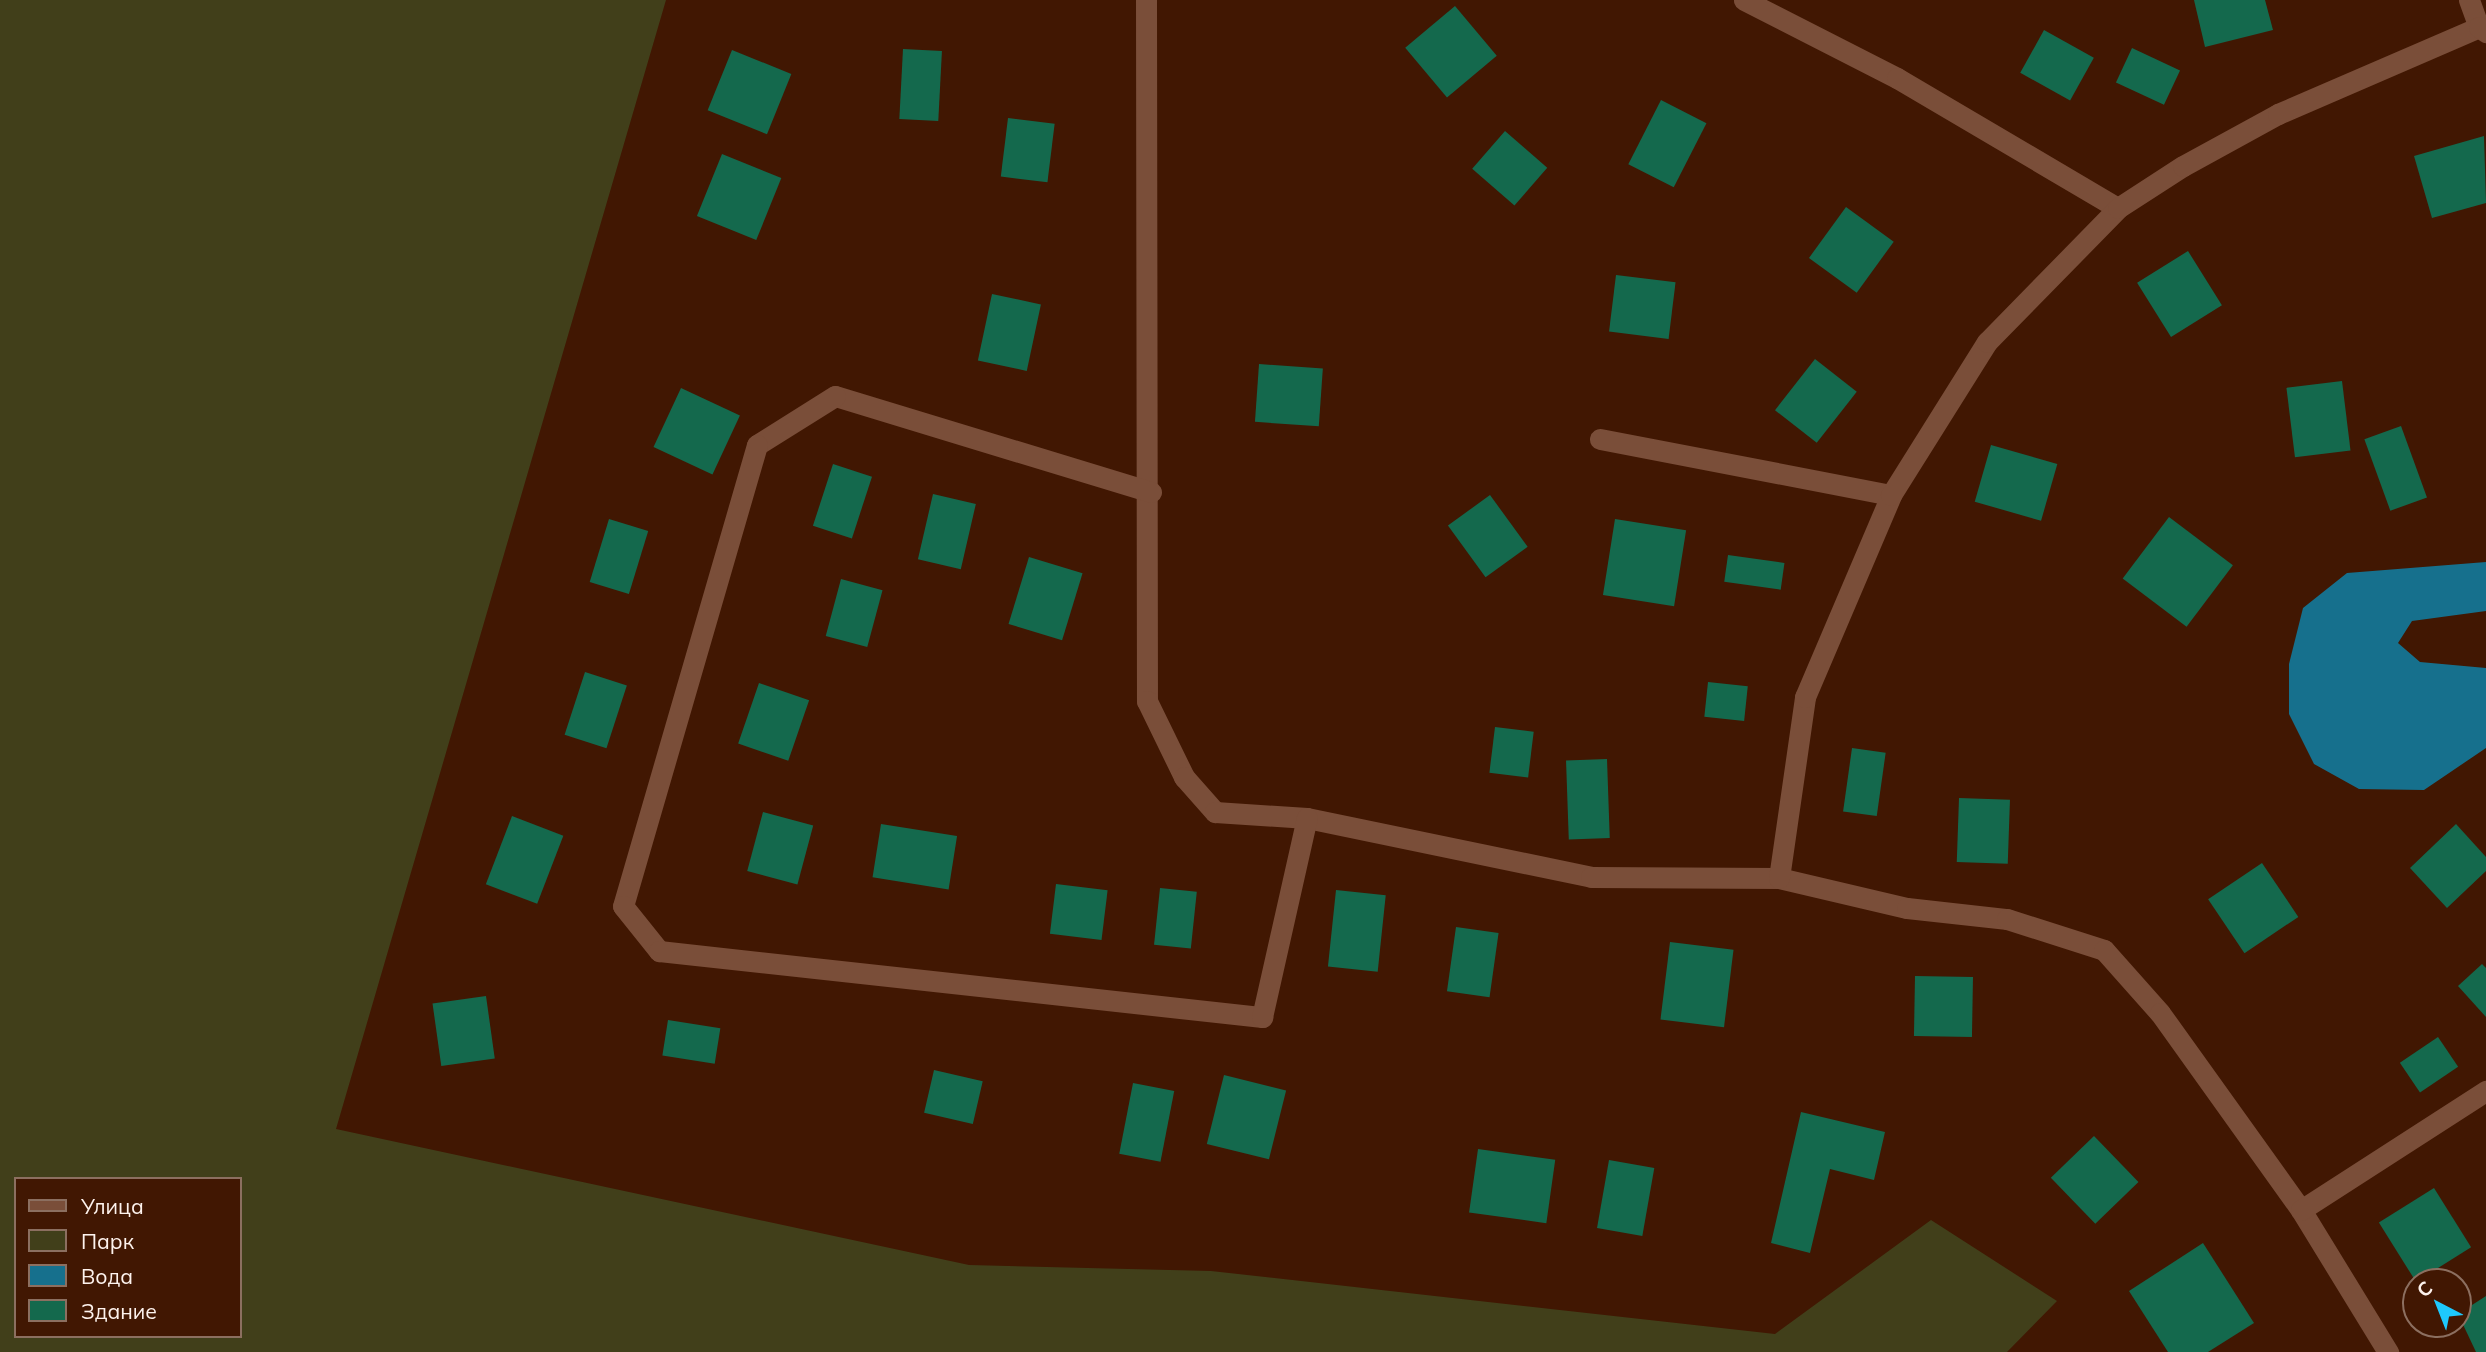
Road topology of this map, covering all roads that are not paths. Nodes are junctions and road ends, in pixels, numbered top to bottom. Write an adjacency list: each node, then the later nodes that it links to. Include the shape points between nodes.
1 (1146, 0): 7 (street)
2 (1744, 0): 5 (street, via 1897,78)
3 (2469, 0): 4 (street)
4 (2483, 29): 5 (street, via 2278,114)
5 (2118, 208): 8 (street, via 1987,342)
6 (1600, 439): 8 (street)
7 (1151, 492): 9 (street, via 1147,701 1184,777 1214,812); 9 (street, via 835,396 757,445 623,906 659,951 1262,1017)
8 (1891, 495): 10 (street, via 1805,697)
9 (1307, 818): 10 (street, via 1591,877)
10 (1779, 878): 12 (street, via 1907,908 2007,919 2104,950 2160,1013)
11 (2486, 1091): 12 (street)
12 (2301, 1210): 13 (street)
13 (2388, 1352)

